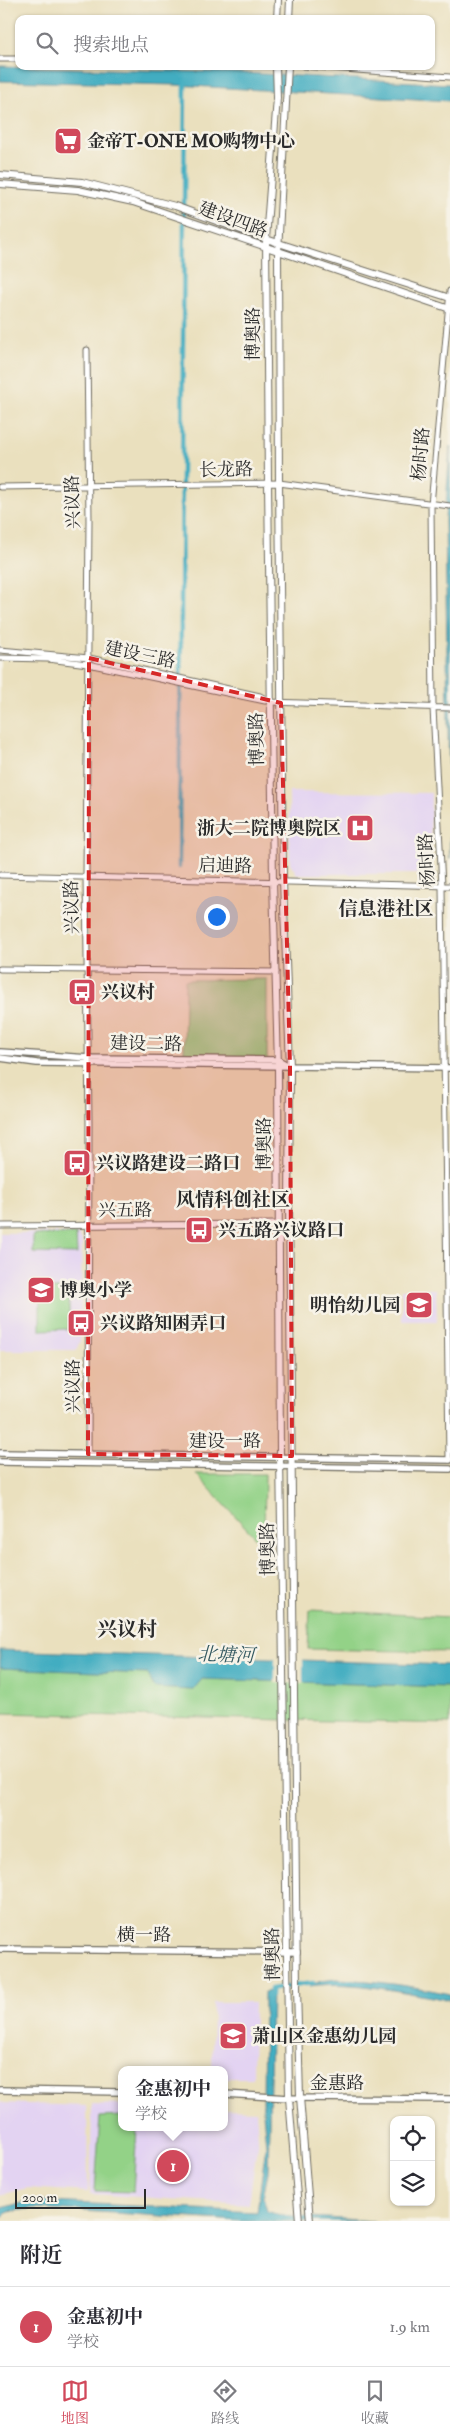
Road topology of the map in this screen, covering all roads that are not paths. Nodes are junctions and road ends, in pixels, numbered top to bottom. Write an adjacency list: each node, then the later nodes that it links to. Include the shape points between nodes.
1 (278, 0): 3 (main road)
2 (290, 0): 4 (main road)
3 (277, 15)
4 (289, 15)
5 (0, 58): 6 (street)
6 (15, 59)
7 (276, 70): 13 (main road, 博奥路)
8 (288, 70): 14 (main road, 博奥路)
9 (357, 70): 10 (street)
10 (450, 77)
11 (0, 175): 13 (main road, 建设四路, via 82,182 175,206)
12 (0, 184): 15 (main road, 建设四路, via 78,190 133,202)
13 (266, 239): 14 (main road, 建设四路); 15 (main road, 博奥路)
14 (279, 244): 16 (main road, 博奥路); 18 (main road, 建设四路)
15 (268, 249): 16 (main road, 建设四路); 21 (main road, 博奥路)
16 (278, 252): 19 (main road, 建设四路); 22 (main road, 博奥路)
17 (450, 290): 18 (street, 杨时路)
18 (450, 298): 19 (street, 杨时路)
19 (448, 309): 25 (street, 杨时路)
20 (88, 350): 23 (street, 兴议路)
21 (268, 483): 22 (street, 长龙路); 23 (street, 长龙路); 32 (main road, 博奥路)
22 (279, 483): 25 (street, 长龙路); 33 (main road, 博奥路)
23 (88, 486): 24 (street, 长龙路); 29 (street, 兴议路)
24 (0, 487)
25 (431, 505): 26 (street, 长龙路); 34 (street, 杨时路)
26 (450, 506)
27 (0, 650): 29 (street, 建设三路)
28 (0, 658): 30 (street, 建设三路)
29 (88, 658): 30 (street, 兴议路); 31 (street, 建设三路)
30 (88, 664): 31 (street, 建设三路); 37 (street, 兴议路)
31 (175, 680): 32 (street, 建设三路, via 260,696)
32 (271, 702): 33 (street, 建设三路); 38 (main road, 博奥路)
33 (281, 703): 34 (street, 建设三路); 39 (main road, 博奥路)
34 (433, 708): 35 (street, 建设三路); 40 (street, 杨时路)
35 (448, 708)
36 (0, 875): 37 (street, 启迪路)
37 (86, 876): 38 (street, 启迪路); 42 (street, 兴议路)
38 (273, 880): 39 (street, 启迪路); 43 (main road, 博奥路)
39 (283, 881): 40 (street, 启迪路); 48 (main road, 博奥路)
40 (446, 886): 49 (street, 杨时路)
41 (0, 969): 42 (street)
42 (88, 970): 43 (street); 46 (street, 兴议路)
43 (276, 972): 47 (main road, 博奥路)
44 (0, 1052): 46 (main road, 建设二路)
45 (0, 1058): 46 (main road, 建设二路, via 37,1063)
46 (89, 1061): 47 (main road, 建设二路); 50 (street, 兴议路)
47 (278, 1064): 48 (main road, 建设二路); 51 (main road, 博奥路)
48 (290, 1067): 49 (main road, 建设二路); 56 (main road, 博奥路)
49 (447, 1068): 57 (street, 杨时路)
50 (88, 1224): 51 (street, 兴五路); 52 (street, 兴五路); 54 (street, 兴议路)
51 (279, 1224): 55 (main road, 博奥路)
52 (0, 1226)
53 (0, 1453): 54 (main road, 建设一路)
54 (88, 1454): 55 (main road, 建设一路); 59 (main road, 兴议路)
55 (280, 1456): 56 (main road, 建设一路); 60 (main road, 博奥路)
56 (292, 1456): 57 (main road, 建设一路); 61 (main road, 博奥路)
57 (450, 1460)
58 (0, 1462): 59 (main road, 建设一路)
59 (88, 1463): 60 (main road, 建设一路)
60 (281, 1466): 61 (main road, 建设一路); 64 (main road, 博奥路)
61 (292, 1466): 62 (main road, 建设一路); 65 (main road, 博奥路)
62 (450, 1469)
63 (0, 1949): 64 (main road, 横一路)
64 (288, 1952): 65 (main road, 横一路); 69 (main road, 博奥路)
65 (297, 1952): 70 (main road, 博奥路)
66 (0, 2090): 67 (main road)
67 (118, 2092)
68 (228, 2094): 69 (main road, 金惠路)
69 (289, 2098): 70 (main road, 金惠路); 72 (main road, 博奥路)
70 (300, 2098): 71 (main road, 金惠路); 73 (main road, 博奥路)
71 (450, 2098)
72 (300, 2221)
73 (310, 2221)

